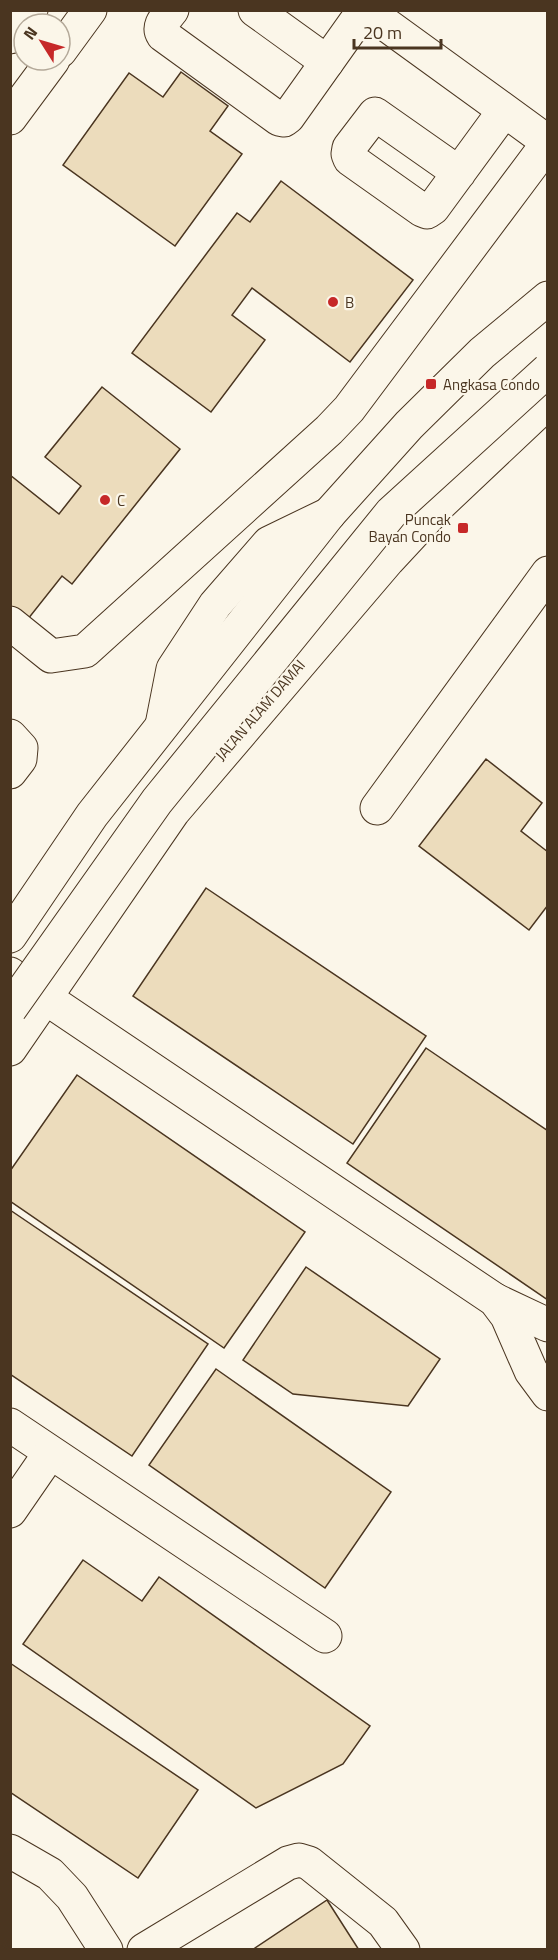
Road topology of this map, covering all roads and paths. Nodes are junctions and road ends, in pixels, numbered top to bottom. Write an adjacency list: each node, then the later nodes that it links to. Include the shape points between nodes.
1 (31, 10): 7 (main road)
2 (90, 10): 6 (main road)
3 (172, 10): 8 (main road, via 161,26 163,35 279,119 288,117)
4 (255, 10): 8 (main road)
5 (365, 10): 8 (main road); 10 (main road)
6 (72, 35)
7 (10, 37)
8 (327, 62)
9 (44, 72): 11 (main road)
10 (504, 111): 12 (main road); 13 (main road)
11 (10, 118)
12 (548, 143): 19 (main road, via 349,410 85,651 51,656)
13 (459, 173)
14 (548, 298): 21 (main road, via 474,361 409,425 329,514 92,815)
15 (548, 357): 23 (main road, via 384,508 149,792)
16 (548, 370): 25 (main road, bridge, via 391,513 157,801)
17 (548, 402): 24 (main road, JALAN ALAM DAMAI, via 440,504 388,560 173,812)
18 (548, 573): 20 (main road)
19 (10, 623)
20 (377, 808)
21 (10, 936)
22 (10, 974): 24 (main road)
23 (10, 986)
24 (45, 998): 26 (main road, JALAN ALAM DAMAI); 27 (main road)
25 (10, 1009)
26 (10, 1049)
27 (495, 1300): 28 (main road); 29 (main road, via 507,1316 531,1371)
28 (548, 1325)
29 (548, 1394)
30 (10, 1425): 31 (main road)
31 (50, 1453): 32 (main road); 33 (main road)
32 (10, 1511)
33 (325, 1636)
34 (10, 1851): 35 (main road, via 50,1874 72,1897)
35 (102, 1942)
36 (144, 1950): 37 (main road, via 299,1860 309,1863 383,1922)
37 (403, 1950)

